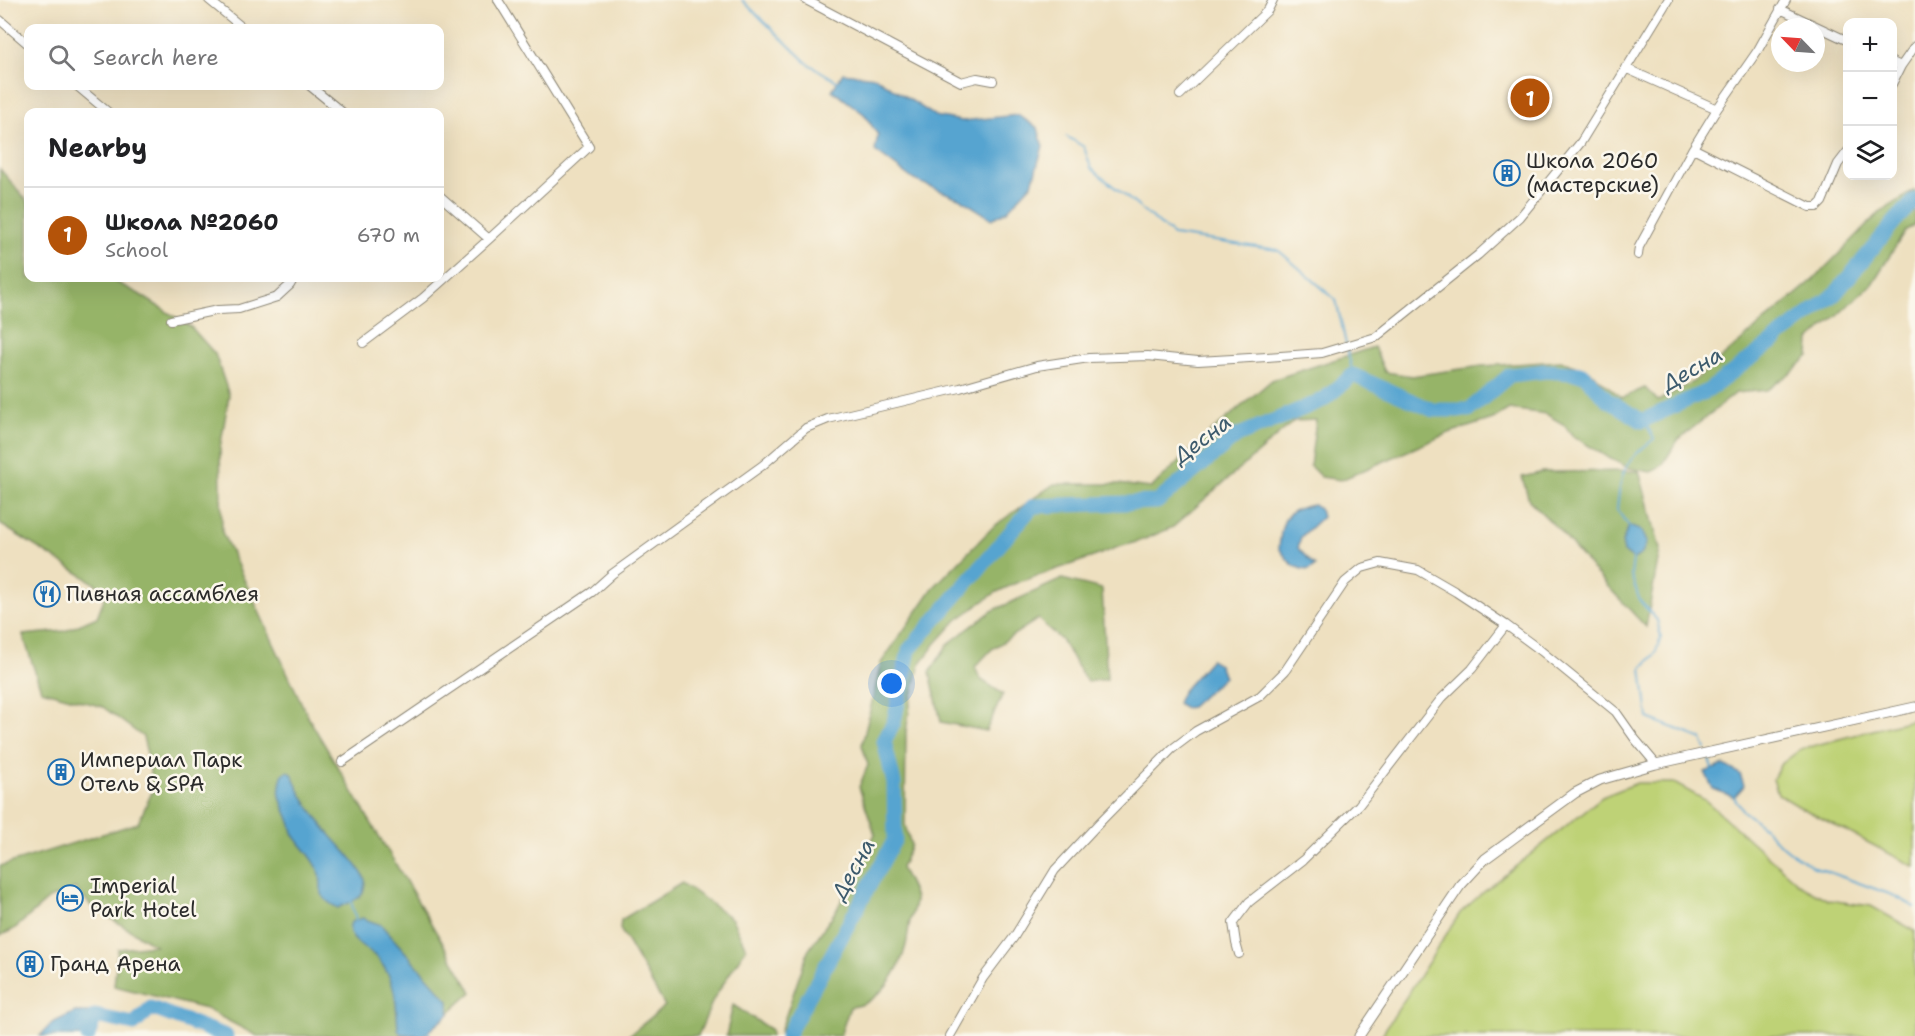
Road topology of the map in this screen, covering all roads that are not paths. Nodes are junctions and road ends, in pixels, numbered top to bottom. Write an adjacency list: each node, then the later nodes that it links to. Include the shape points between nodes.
1 (209, 0): 9 (street)
2 (498, 0): 27 (street, via 589,147)
3 (806, 0): 17 (street, via 961,82 976,78)
4 (1273, 0): 20 (street, via 1268,10)
5 (1668, 0): 15 (street)
6 (1786, 0): 7 (street)
7 (1780, 9): 10 (street); 23 (street, via 1758,50)
8 (0, 20): 11 (street)
9 (238, 24)
10 (1843, 38)
11 (24, 41)
12 (1915, 46): 14 (street)
13 (1897, 64): 14 (street)
14 (1901, 66): 16 (street)
15 (1625, 68): 23 (street); 36 (street, via 1581,142 1520,217 1376,338 1322,353 1198,361 1148,356 1089,358 1037,366 806,428 763,465 592,592)
16 (1897, 75)
17 (993, 81)
18 (81, 90): 21 (street)
19 (315, 90): 22 (street)
20 (1180, 95)
21 (103, 108)
22 (337, 108)
23 (1717, 109): 24 (street)
24 (1694, 148): 25 (street, via 1810,207 1822,202); 28 (street)
25 (1843, 158)
26 (444, 200): 27 (street)
27 (489, 239): 29 (street)
28 (1638, 255)
29 (444, 279)
30 (292, 282): 32 (street, via 277,297 238,309)
31 (441, 282): 33 (street)
32 (171, 320)
33 (363, 343)
34 (1506, 625): 37 (street, via 1616,712); 38 (street, via 1472,669 1441,699 1359,805 1303,860 1249,902 1233,923); 39 (street, via 1418,570 1380,563 1362,568 1345,582 1285,670 1260,696 1196,730 1172,748 1055,870 1014,937 983,978)
35 (1915, 706): 37 (street)
36 (342, 762)
37 (1656, 764): 40 (street, via 1600,780 1575,793 1485,859 1460,886)
38 (1239, 954)
39 (950, 1036)
40 (1359, 1036)

